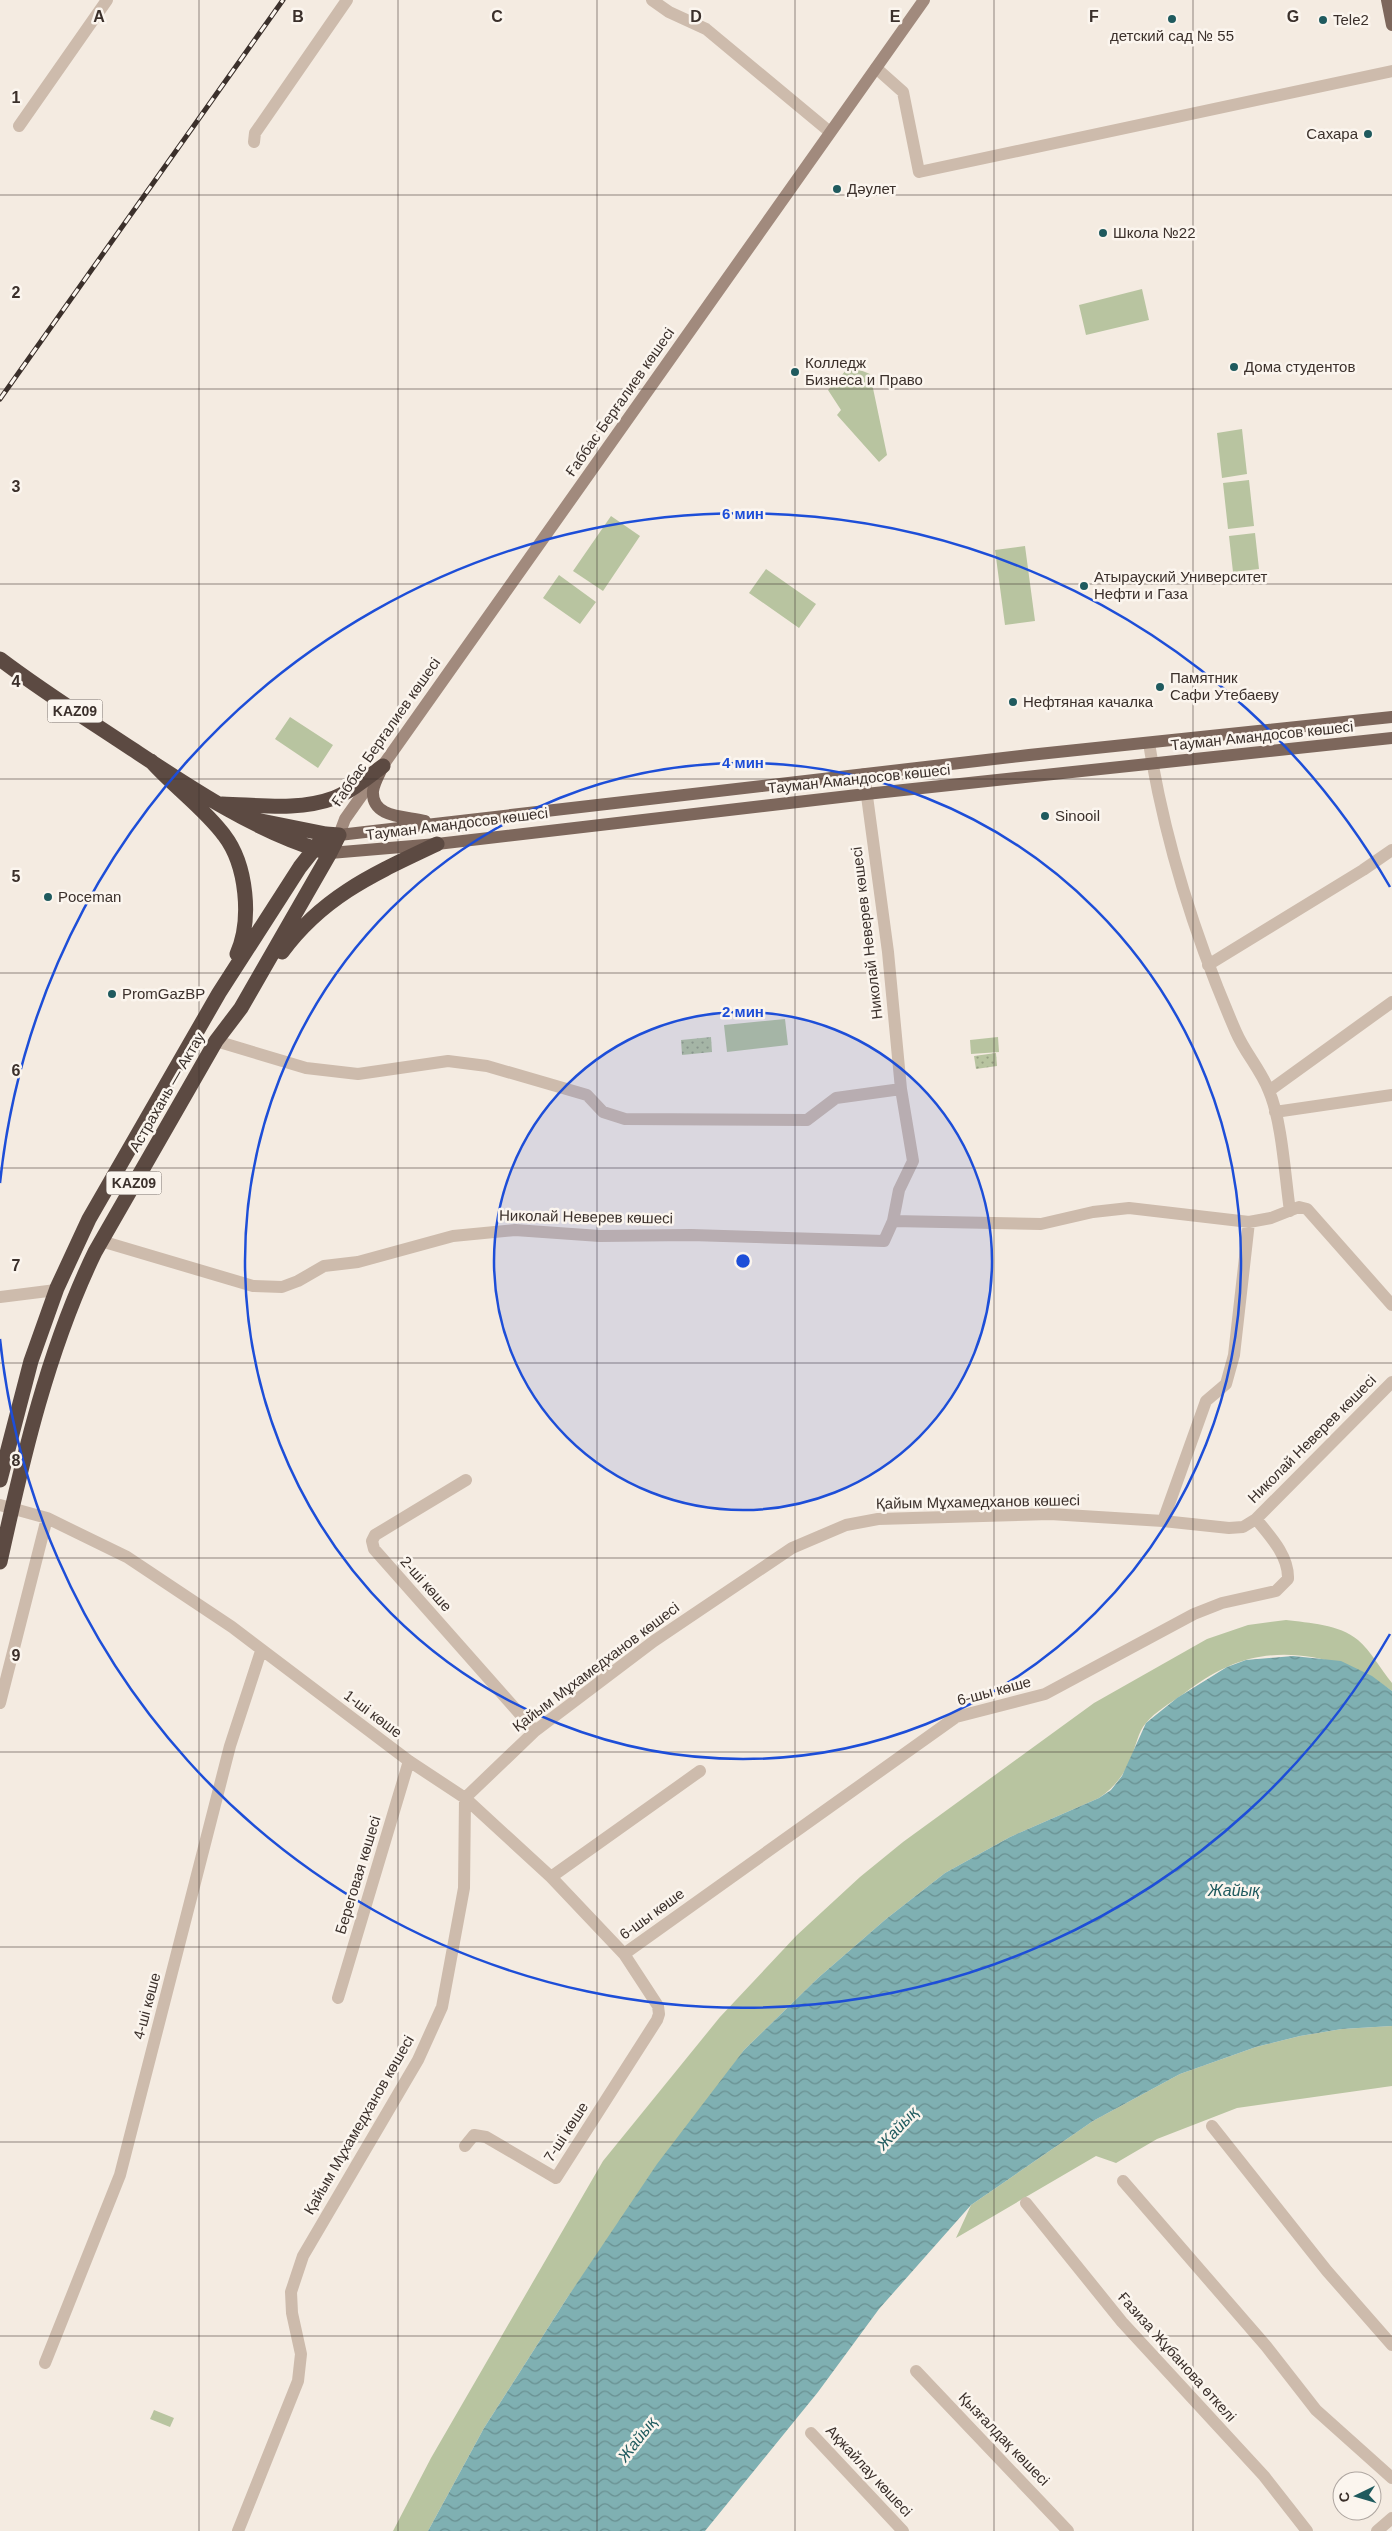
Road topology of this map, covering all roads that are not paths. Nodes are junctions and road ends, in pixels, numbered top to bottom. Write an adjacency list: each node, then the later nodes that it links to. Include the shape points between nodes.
1 (107, 0): 9 (street)
2 (347, 0): 11 (street, via 255,133)
3 (652, 0): 10 (street, via 669,12 706,29)
4 (924, 0): 7 (main road, Ғаббас Берғалиев көшесі)
5 (1387, 0): 6 (main road)
6 (1392, 25)
7 (876, 68): 8 (street, via 903,92 919,172); 10 (main road, Ғаббас Берғалиев көшесі)
8 (1392, 71)
9 (20, 126)
10 (830, 132): 18 (main road, Ғаббас Берғалиев көшесі)
11 (254, 142)
12 (0, 659): 16 (highway, KAZ09)
13 (1392, 717): 15 (main road, Тауман Амандосов көшесі)
14 (1392, 738): 17 (main road, Тауман Амандосов көшесі)
15 (1149, 743): 17 (street); 19 (main road, Тауман Амандосов көшесі)
16 (151, 761): 21 (highway, KAZ09); 30 (highway, via 225,836 240,870 245,890 243,940)
17 (1152, 764): 20 (main road, Тауман Амандосов көшесі); 29 (street, via 1180,884)
18 (383, 766): 21 (highway, via 356,786 319,802 279,807); 23 (main road, via 373,790 378,807 385,813); 24 (main road, Ғаббас Берғалиев көшесі)
19 (864, 774): 20 (street, Николай Неверев көшесі); 23 (main road, Тауман Амандосов көшесі)
20 (866, 794): 25 (main road, Тауман Амандосов көшесі); 34 (street, Николай Неверев көшесі, via 888,952)
21 (218, 804): 22 (highway, KAZ09)
22 (246, 818): 24 (highway, KAZ09); 26 (highway, KAZ09)
23 (435, 824): 24 (main road, Тауман Амандосов көшесі)
24 (336, 830): 26 (highway, Астрахань — Актау / KAZ09); 28 (highway, Астрахань — Актау / KAZ09)
25 (437, 844): 28 (main road, Тауман Амандосов көшесі); 32 (highway, via 379,870 349,888 317,914 288,944)
26 (314, 848): 28 (highway, KAZ09); 30 (highway, Астрахань — Актау / KAZ09)
27 (1392, 850): 29 (street)
28 (330, 853): 32 (highway, Астрахань — Актау / KAZ09)
29 (1208, 964): 35 (street, via 1237,1034)
30 (219, 993): 32 (highway, via 228,996); 42 (highway, Астрахань — Актау / KAZ09, via 89,1219)
31 (1392, 1002): 35 (street)
32 (241, 1008): 33 (highway, Астрахань — Актау / KAZ09)
33 (216, 1042): 34 (street, via 306,1068 358,1074 448,1061 487,1066 587,1095 603,1112 625,1119 807,1120 836,1098); 41 (highway, Астрахань — Актау / KAZ09)
34 (901, 1089): 39 (street, Николай Неверев көшесі, via 913,1161 899,1190)
35 (1269, 1091): 37 (street)
36 (1392, 1095): 37 (street)
37 (1275, 1112): 38 (street)
38 (1290, 1210): 40 (street); 44 (street, via 1299,1207 1307,1210)
39 (893, 1221): 40 (street, via 1041,1224 1093,1212 1129,1208); 41 (street, Николай Неверев көшесі, via 884,1241 691,1235 600,1236 515,1230 453,1236 358,1262 324,1266 282,1286 253,1286)
40 (1249, 1222): 52 (street, via 1234,1355 1226,1384 1206,1400)
41 (101, 1241): 49 (highway, Астрахань — Актау / KAZ09, via 58,1339)
42 (56, 1290): 43 (street); 46 (highway, Астрахань — Актау / KAZ09)
43 (0, 1297)
44 (1392, 1304)
45 (1392, 1382): 51 (street, Николай Неверев көшесі)
46 (2, 1459): 47 (highway, Астрахань — Актау / KAZ09)
47 (0, 1480)
48 (466, 1480): 56 (street, 2-ші көше, via 375,1535 372,1541 374,1550)
49 (6, 1507): 50 (street, 1-ші көше); 53 (highway, Астрахань — Актау / KAZ09)
50 (47, 1518): 54 (street, 1-ші көше, via 127,1557 232,1627); 55 (street)
51 (1256, 1519): 52 (street, Қайым Мұхамедханов көшесi, via 1243,1527 1229,1528); 61 (street, 6-шы көше, via 1285,1560 1288,1579 1276,1591 1222,1603 1194,1614 1046,1694 956,1717)
52 (1163, 1521): 56 (street, Қайым Мұхамедханов көшесi, via 1050,1514 878,1519 846,1525 784,1554 654,1640)
53 (0, 1562)
54 (261, 1651): 57 (street, 1-ші көше); 69 (street, 4-шi көше, via 230,1746 120,2174)
55 (0, 1703)
56 (535, 1731): 59 (street, Қайым Мұхамедханов көшесi)
57 (409, 1761): 59 (street, 1-ші көше); 62 (street, Береговая көшесі)
58 (700, 1770): 60 (street)
59 (465, 1798): 60 (street, 1-ші көше); 74 (street, Қайым Мұхамедханов көшесi, via 464,1888 442,2007 418,2060 303,2256 291,2292 301,2354 298,2382)
60 (551, 1877): 61 (street, 1-ші көше)
61 (624, 1954): 63 (street, 1-ші көше)
62 (338, 1998)
63 (660, 2014): 65 (street, 7-шi көше, via 556,2178 486,2137 474,2135)
64 (1212, 2126): 68 (street, via 1327,2271)
65 (465, 2146)
66 (1122, 2181): 72 (street, via 1266,2346 1316,2410)
67 (1026, 2203): 77 (street, Ғазиза Жұбанова өткелі, via 1122,2322 1264,2476)
68 (1392, 2345)
69 (45, 2363)
70 (916, 2371): 76 (street, Қызғалдақ көшесі)
71 (811, 2433): 75 (street, Ақжайлау көшесі)
72 (1392, 2478)
73 (1392, 2518): 78 (street)
74 (238, 2531)
75 (903, 2531)
76 (1068, 2531)
77 (1307, 2531)
78 (1376, 2531)

